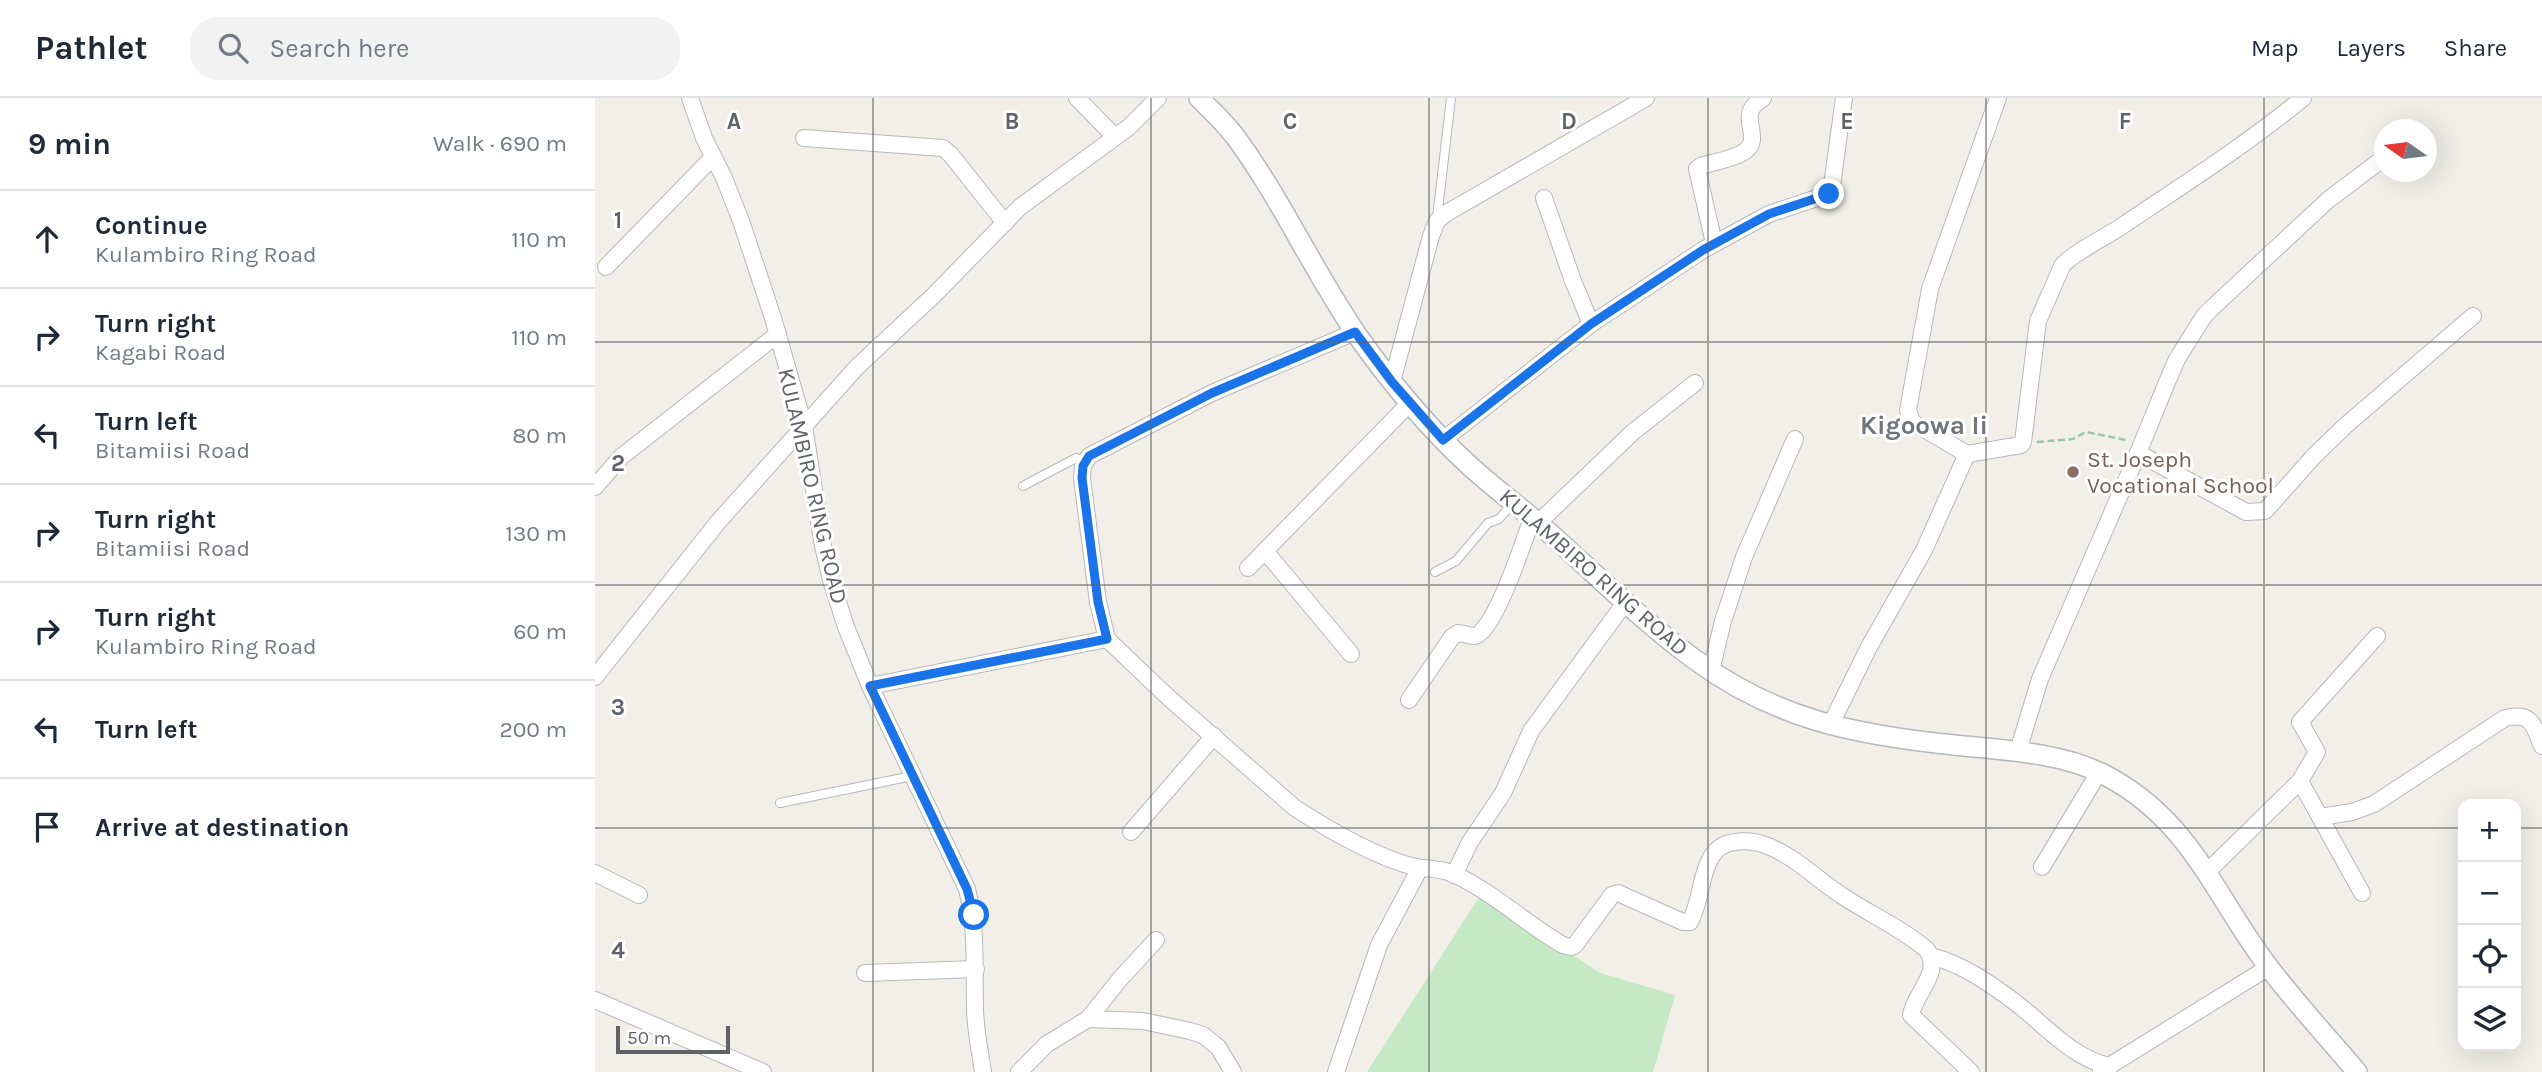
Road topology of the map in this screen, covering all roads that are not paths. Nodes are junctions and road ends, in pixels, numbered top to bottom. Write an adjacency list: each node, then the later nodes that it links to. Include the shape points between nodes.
1 (690, 98): 13 (street, KULAMBIRO RING ROAD)
2 (1077, 98): 11 (street)
3 (1158, 98): 11 (street)
4 (1199, 98): 22 (street, KULAMBIRO RING ROAD, via 1236,137)
5 (1451, 98): 16 (lane)
6 (1646, 98): 16 (street)
7 (1763, 98): 18 (street, via 1751,108 1753,136 1745,152 1697,169)
8 (1844, 98): 18 (street, via 1829,194 1769,214)
9 (1998, 98): 31 (street, via 1930,289 1908,410 1912,422)
10 (2303, 98): 31 (street, via 2227,156 2067,259 2038,321 2023,442)
11 (1115, 137): 17 (street, via 1035,195)
12 (804, 138): 17 (street, via 943,148)
13 (713, 157): 19 (street); 23 (street, KULAMBIRO RING ROAD, via 741,221)
14 (2374, 165): 30 (street, via 2328,200 2204,316 2177,359)
15 (1544, 198): 21 (street)
16 (1437, 221): 24 (street)
17 (1005, 223): 27 (street, via 857,367)
18 (1714, 243): 21 (street)
19 (607, 267)
20 (2473, 316): 30 (street, via 2314,456 2265,511 2246,512)
21 (1591, 324): 29 (street)
22 (1355, 332): 24 (street, KULAMBIRO RING ROAD); 32 (street, via 1212,393)
23 (778, 334): 27 (street, KULAMBIRO RING ROAD); 34 (street, via 621,457)
24 (1392, 382): 26 (street, KULAMBIRO RING ROAD)
25 (1695, 383): 36 (street)
26 (1410, 403): 29 (street, KULAMBIRO RING ROAD); 37 (street)
27 (804, 426): 45 (street, via 718,522); 46 (street, KULAMBIRO RING ROAD, via 831,580)
28 (1795, 439): 44 (street, via 1744,557)
29 (1443, 440): 35 (street, KULAMBIRO RING ROAD)
30 (2139, 453): 51 (street, via 2040,679)
31 (1967, 454): 48 (street, via 1924,550)
32 (1086, 461): 33 (lane, via 1076,458); 42 (street, via 1082,478)
33 (1023, 486)
34 (595, 487)
35 (1513, 502): 36 (street, KULAMBIRO RING ROAD); 39 (lane, via 1456,561)
36 (1535, 520): 40 (street, KULAMBIRO RING ROAD); 47 (street, via 1493,616 1479,634 1452,637)
37 (1265, 551): 38 (street); 43 (street)
38 (1248, 568)
39 (1434, 572)
40 (1624, 604): 44 (street, KULAMBIRO RING ROAD); 62 (street, via 1531,731 1503,793)
41 (2377, 636): 54 (street, via 2301,722 2317,752)
42 (1107, 639): 46 (street); 49 (street)
43 (1351, 654)
44 (1711, 671): 48 (street, KULAMBIRO RING ROAD, via 1795,715)
45 (595, 677)
46 (870, 686): 53 (street, KULAMBIRO RING ROAD)
47 (1409, 700)
48 (1830, 726): 51 (street, KULAMBIRO RING ROAD)
49 (1214, 736): 57 (street); 59 (street, via 1294,808 1387,857)
50 (2542, 746): 56 (street, via 2527,718 2505,718 2375,804)
51 (2018, 751): 52 (street, KULAMBIRO RING ROAD)
52 (2099, 772): 58 (street); 60 (street, KULAMBIRO RING ROAD, via 2153,808)
53 (912, 776): 55 (lane); 68 (street, KULAMBIRO RING ROAD, via 967,889 974,915)
54 (2300, 781): 56 (street); 60 (street)
55 (780, 803)
56 (2320, 817): 63 (street)
57 (1131, 832)
58 (2042, 867)
59 (1420, 868): 62 (street); 77 (street, via 1378,945)
60 (2207, 872): 67 (street, KULAMBIRO RING ROAD)
61 (595, 873): 64 (street)
62 (1454, 875): 66 (street, via 1571,947 1618,892 1690,922 1716,851 1733,842 1761,844 1781,852)
63 (2362, 893)
64 (639, 895)
65 (1156, 940): 71 (street)
66 (1931, 956): 72 (street, via 1964,968); 78 (street, via 1932,968 1911,1015)
67 (2269, 967): 72 (street); 79 (street, KULAMBIRO RING ROAD)
68 (976, 969): 69 (street); 74 (street, KULAMBIRO RING ROAD, via 975,1009)
69 (865, 973)
70 (595, 1000): 73 (street)
71 (1089, 1019): 75 (street, via 1047,1044); 76 (street, via 1143,1021 1203,1035)
72 (2105, 1069)
73 (763, 1072)
74 (983, 1072)
75 (1019, 1072)
76 (1233, 1072)
77 (1336, 1072)
78 (1971, 1072)
79 (2357, 1072)

